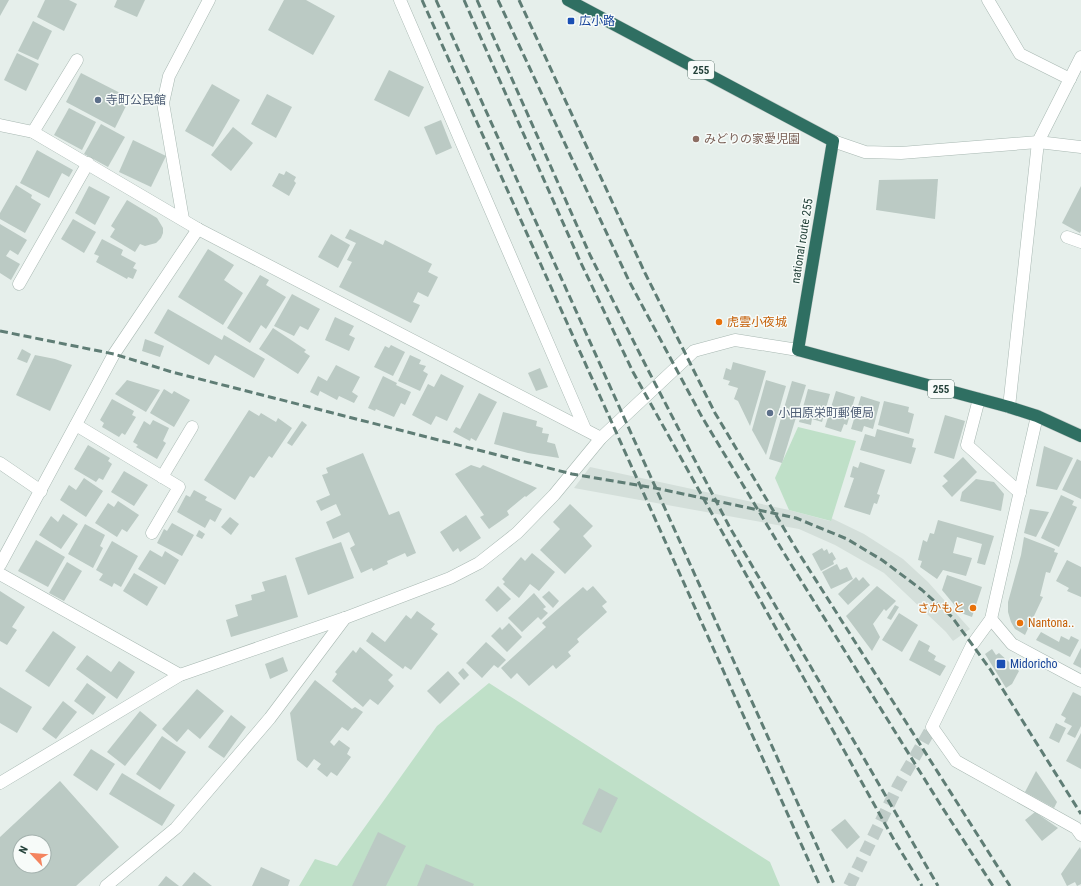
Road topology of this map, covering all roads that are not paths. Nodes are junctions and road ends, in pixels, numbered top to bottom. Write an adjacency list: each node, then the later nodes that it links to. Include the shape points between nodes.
1 (209, 0): 14 (street, via 168,76 163,103)
2 (400, 0): 25 (street)
3 (568, 0): 10 (highway, 255)
4 (988, 0): 7 (street, via 1020,54)
5 (1081, 57): 7 (street)
6 (77, 60): 9 (street)
7 (1070, 79): 11 (street)
8 (0, 125): 9 (street)
9 (33, 132): 13 (street)
10 (833, 141): 11 (street, via 865,152 901,154); 19 (highway, national route 255)
11 (1038, 142): 12 (street); 21 (street)
12 (1081, 147)
13 (88, 164): 14 (street); 18 (street)
14 (183, 219): 15 (street)
15 (198, 229): 23 (street, via 114,354); 25 (street)
16 (1067, 237): 17 (street)
17 (1081, 242)
18 (19, 284)
19 (798, 350): 20 (highway, 255); 27 (street, via 735,340 694,351)
20 (979, 399): 21 (highway, 255); 31 (street, via 967,445)
21 (1009, 407): 22 (highway, 255)
22 (1037, 416): 26 (highway, 255); 31 (street)
23 (76, 425): 29 (street); 30 (street)
24 (192, 426): 29 (street)
25 (585, 429): 27 (street)
26 (1081, 436)
27 (602, 438): 35 (street, via 554,495 517,533 479,563 450,578)
28 (0, 463): 30 (street)
29 (162, 477): 32 (street, via 179,487)
30 (41, 491): 33 (street)
31 (1020, 493): 36 (street)
32 (152, 534)
33 (0, 565)
34 (0, 574): 37 (street)
35 (345, 618): 37 (street); 41 (street, via 270,718 176,828)
36 (991, 619): 38 (street, via 1012,644); 40 (street, via 972,645 932,727 956,761 1076,828)
37 (180, 675): 39 (street)
38 (1081, 681)
39 (0, 783)
40 (1081, 836)
41 (106, 886)

